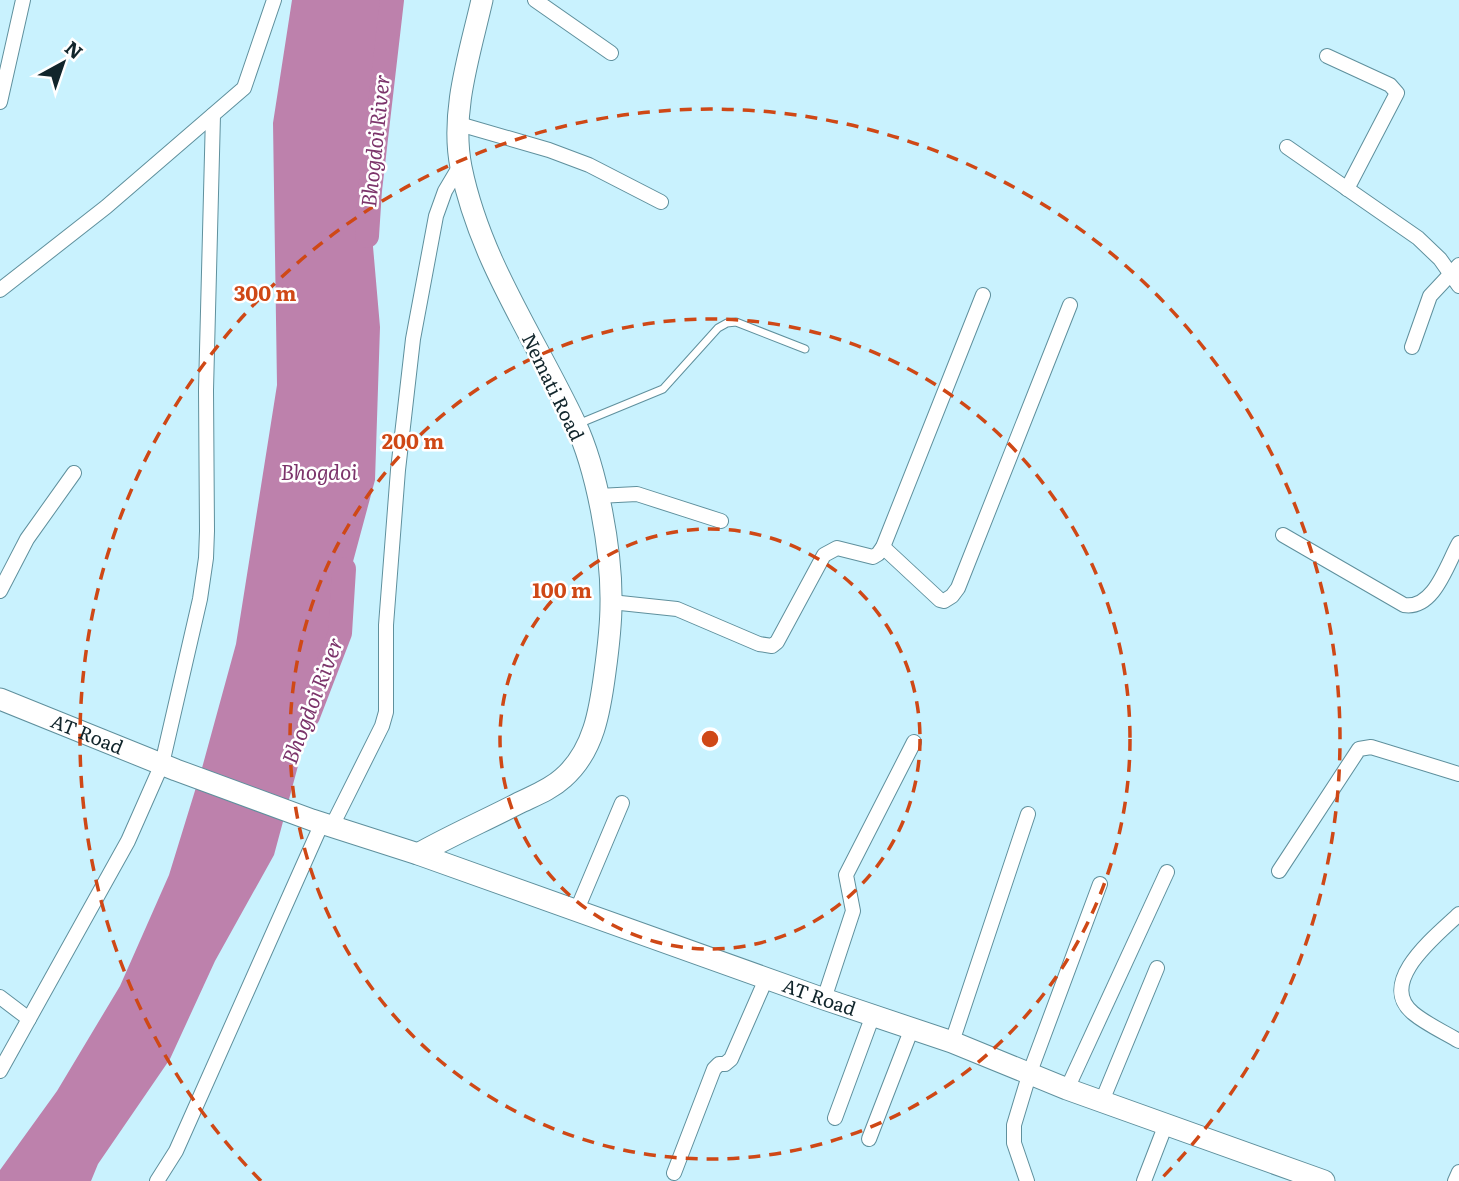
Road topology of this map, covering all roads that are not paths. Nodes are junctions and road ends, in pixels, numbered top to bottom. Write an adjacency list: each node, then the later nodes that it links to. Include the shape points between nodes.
1 (23, 0): 7 (street)
2 (274, 0): 8 (street, via 244,88)
3 (482, 0): 9 (main road, Nemati Road)
4 (536, 0): 5 (street)
5 (611, 53)
6 (1327, 56): 12 (street, via 1390,85 1397,93)
7 (0, 102)
8 (213, 115): 15 (street); 31 (street, via 206,558)
9 (458, 124): 11 (main road, Nemati Road); 13 (street, via 572,159)
10 (1287, 147): 12 (street)
11 (461, 164): 20 (main road, Nemati Road, via 486,250); 35 (street, via 436,216 413,339 386,625 386,712 382,726)
12 (1347, 189): 14 (street, via 1418,238)
13 (661, 202)
14 (1456, 276): 18 (street, via 1438,285 1430,296)
15 (0, 290)
16 (983, 295): 26 (street)
17 (1069, 305): 26 (street, via 952,596 940,600)
18 (1412, 347)
19 (805, 349): 20 (lane, via 732,321 718,328 663,389)
20 (576, 425): 22 (main road, Nemati Road)
21 (74, 473): 27 (street, via 27,539)
22 (598, 496): 23 (street, via 637,494); 28 (main road, Nemati Road)
23 (721, 522)
24 (1283, 535): 25 (street, via 1412,607 1433,591)
25 (1459, 542)
26 (883, 547): 28 (street, via 873,557 836,548 824,555 783,634 772,646 677,609)
27 (0, 591)
28 (611, 602): 36 (main road, Nemati Road, via 600,705 593,736 578,761 548,789)
29 (0, 699): 31 (main road, AT Road)
30 (914, 742): 45 (street, via 846,875 852,911)
31 (169, 767): 35 (main road, AT Road); 47 (street)
32 (1459, 774): 37 (street, via 1371,747 1359,749)
33 (622, 803): 40 (street)
34 (1028, 814): 50 (street)
35 (322, 823): 36 (main road, AT Road); 61 (street, via 176,1151)
36 (418, 854): 40 (main road, AT Road)
37 (1279, 871)
38 (1167, 872): 53 (street)
39 (1100, 884): 52 (street)
40 (576, 912): 43 (main road, AT Road)
41 (1459, 914): 49 (street, via 1410,963 1400,995 1413,1013)
42 (1157, 968): 54 (street)
43 (766, 979): 45 (main road, AT Road); 59 (street, via 731,1059 713,1069)
44 (0, 998): 47 (street)
45 (824, 999): 46 (main road, AT Road)
46 (873, 1016): 48 (main road, AT Road); 55 (street)
47 (29, 1019): 51 (street)
48 (912, 1028): 50 (main road, AT Road); 57 (street)
49 (1459, 1041)
50 (951, 1042): 52 (main road, AT Road)
51 (0, 1071)
52 (1030, 1072): 53 (main road, AT Road); 62 (street, via 1013,1134)
53 (1067, 1089): 54 (main road, AT Road)
54 (1102, 1101): 56 (main road, AT Road)
55 (835, 1118)
56 (1166, 1124): 60 (main road, AT Road); 63 (street)
57 (869, 1139)
58 (1459, 1172): 64 (street)
59 (674, 1173)
60 (1312, 1179)
61 (157, 1181)
62 (1027, 1181)
63 (1144, 1181)
64 (1455, 1181)

